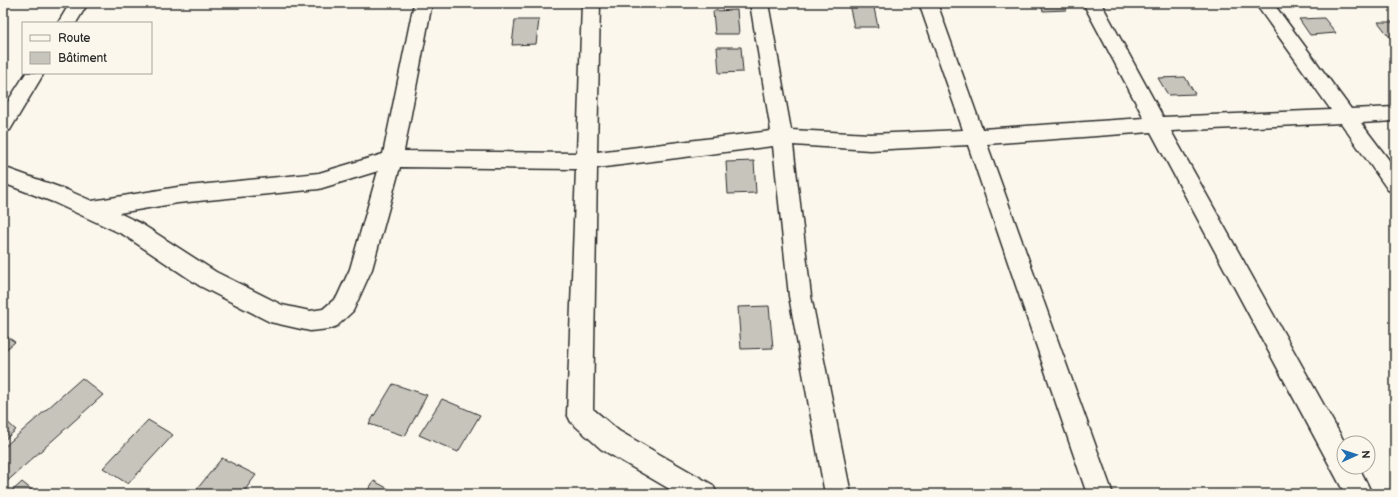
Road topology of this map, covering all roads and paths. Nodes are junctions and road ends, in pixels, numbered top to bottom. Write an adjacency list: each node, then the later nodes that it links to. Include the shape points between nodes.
1 (79, 3): 8 (street)
2 (423, 3): 16 (street)
3 (591, 3): 17 (street)
4 (759, 3): 14 (street)
5 (928, 3): 15 (street)
6 (1092, 3): 12 (street)
7 (1264, 3): 11 (street)
8 (68, 22)
9 (34, 74): 13 (street)
10 (1395, 114): 11 (street)
11 (1345, 116): 12 (street); 19 (street)
12 (1156, 124): 15 (street); 21 (street)
13 (3, 125)
14 (782, 137): 15 (street, via 870,142); 17 (street); 24 (street, via 800,296)
15 (975, 137): 25 (street)
16 (392, 159): 17 (street); 20 (street, via 319,181 178,195); 20 (street, via 361,269 345,304 329,319 310,321 278,315 208,279 132,229)
17 (587, 160): 23 (street, via 580,414 610,440)
18 (3, 175): 20 (street)
19 (1395, 184)
20 (90, 210)
21 (1336, 451)
22 (1349, 475): 26 (street)
23 (704, 494)
24 (838, 494)
25 (1100, 494)
26 (1359, 494)

